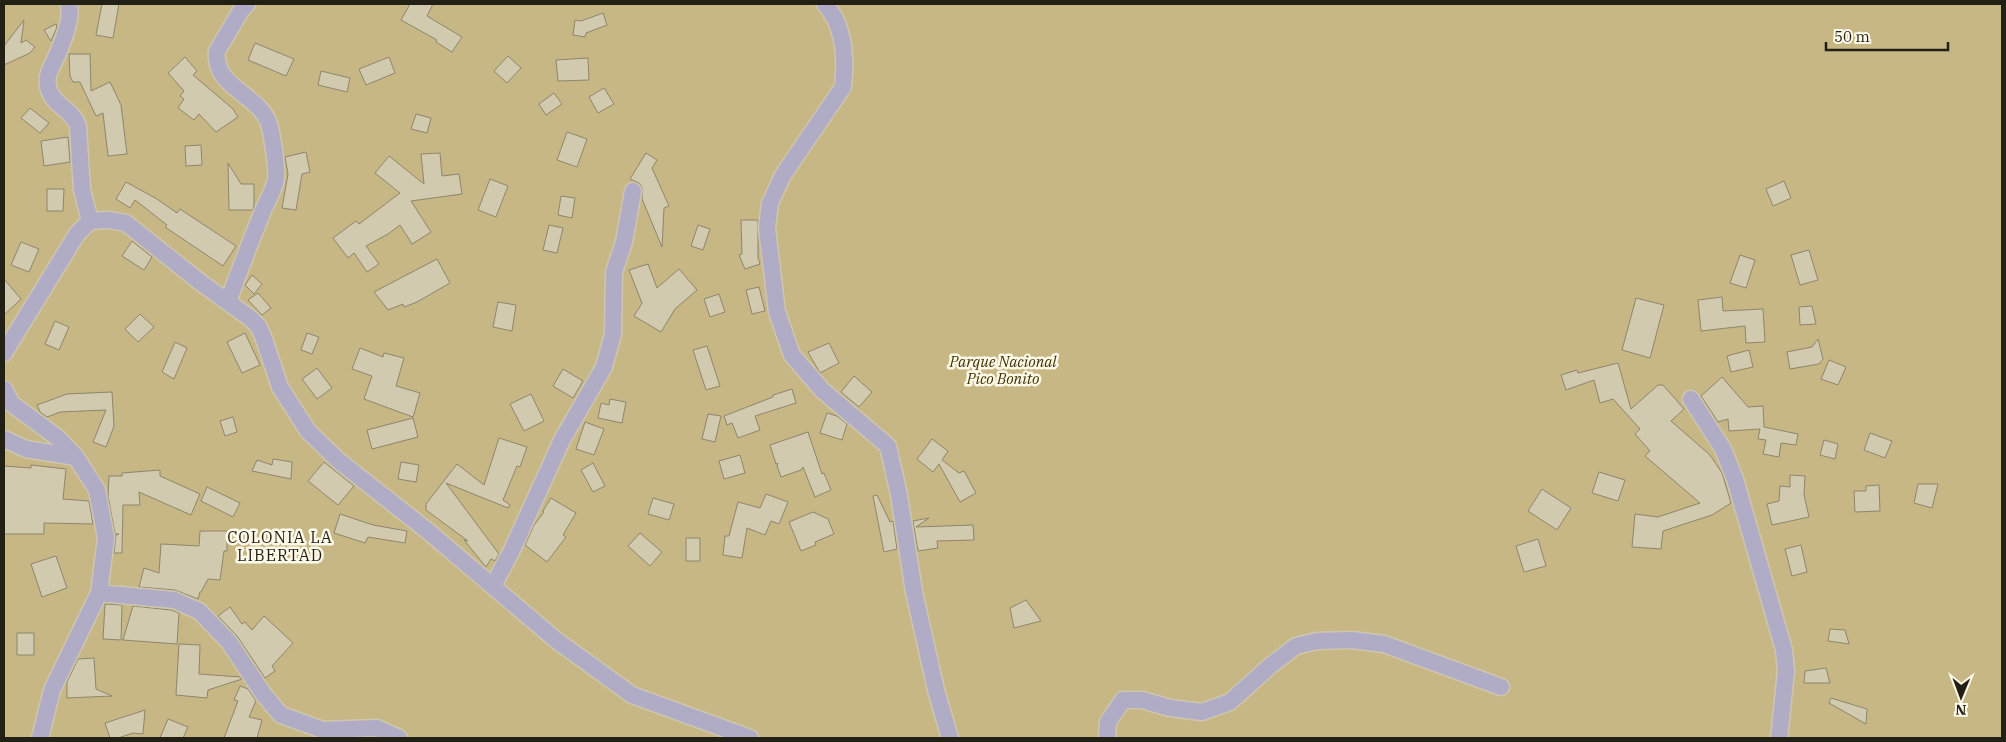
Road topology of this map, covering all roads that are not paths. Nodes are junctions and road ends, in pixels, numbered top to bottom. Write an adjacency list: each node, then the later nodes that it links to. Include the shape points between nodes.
1 (69, 4): 5 (street, via 67,25 49,70 48,89 55,102 76,119 82,190)
2 (247, 4): 6 (street, via 217,51 216,59 229,83 268,120 276,179)
3 (825, 4): 19 (street, via 842,33 843,88 783,175 770,203 767,228 777,312 792,355 822,390 888,446 914,592)
4 (633, 191): 12 (street, via 624,242 614,272 613,334 604,366 562,440)
5 (90, 221): 6 (street, via 126,222); 7 (street, via 77,234)
6 (228, 302): 12 (street, via 258,326 280,387 308,431 339,461)
7 (4, 354)
8 (4, 389): 11 (street, via 12,404 58,438)
9 (1691, 399): 21 (street, via 1723,449 1735,479 1784,650 1786,671)
10 (4, 440): 11 (street, via 26,449)
11 (76, 457): 13 (street, via 97,490 106,538)
12 (493, 586): 18 (street, via 556,640 632,695)
13 (99, 593): 15 (street, via 174,600 199,611 229,642 281,715); 16 (street, via 52,690)
14 (1501, 687): 20 (street, via 1384,644 1352,640 1317,641 1296,646 1230,702 1202,712 1142,700 1123,700 1108,722)
15 (321, 734): 17 (street, via 377,728)
16 (40, 738)
17 (399, 738)
18 (750, 738)
19 (950, 738)
20 (1107, 738)
21 (1779, 738)

